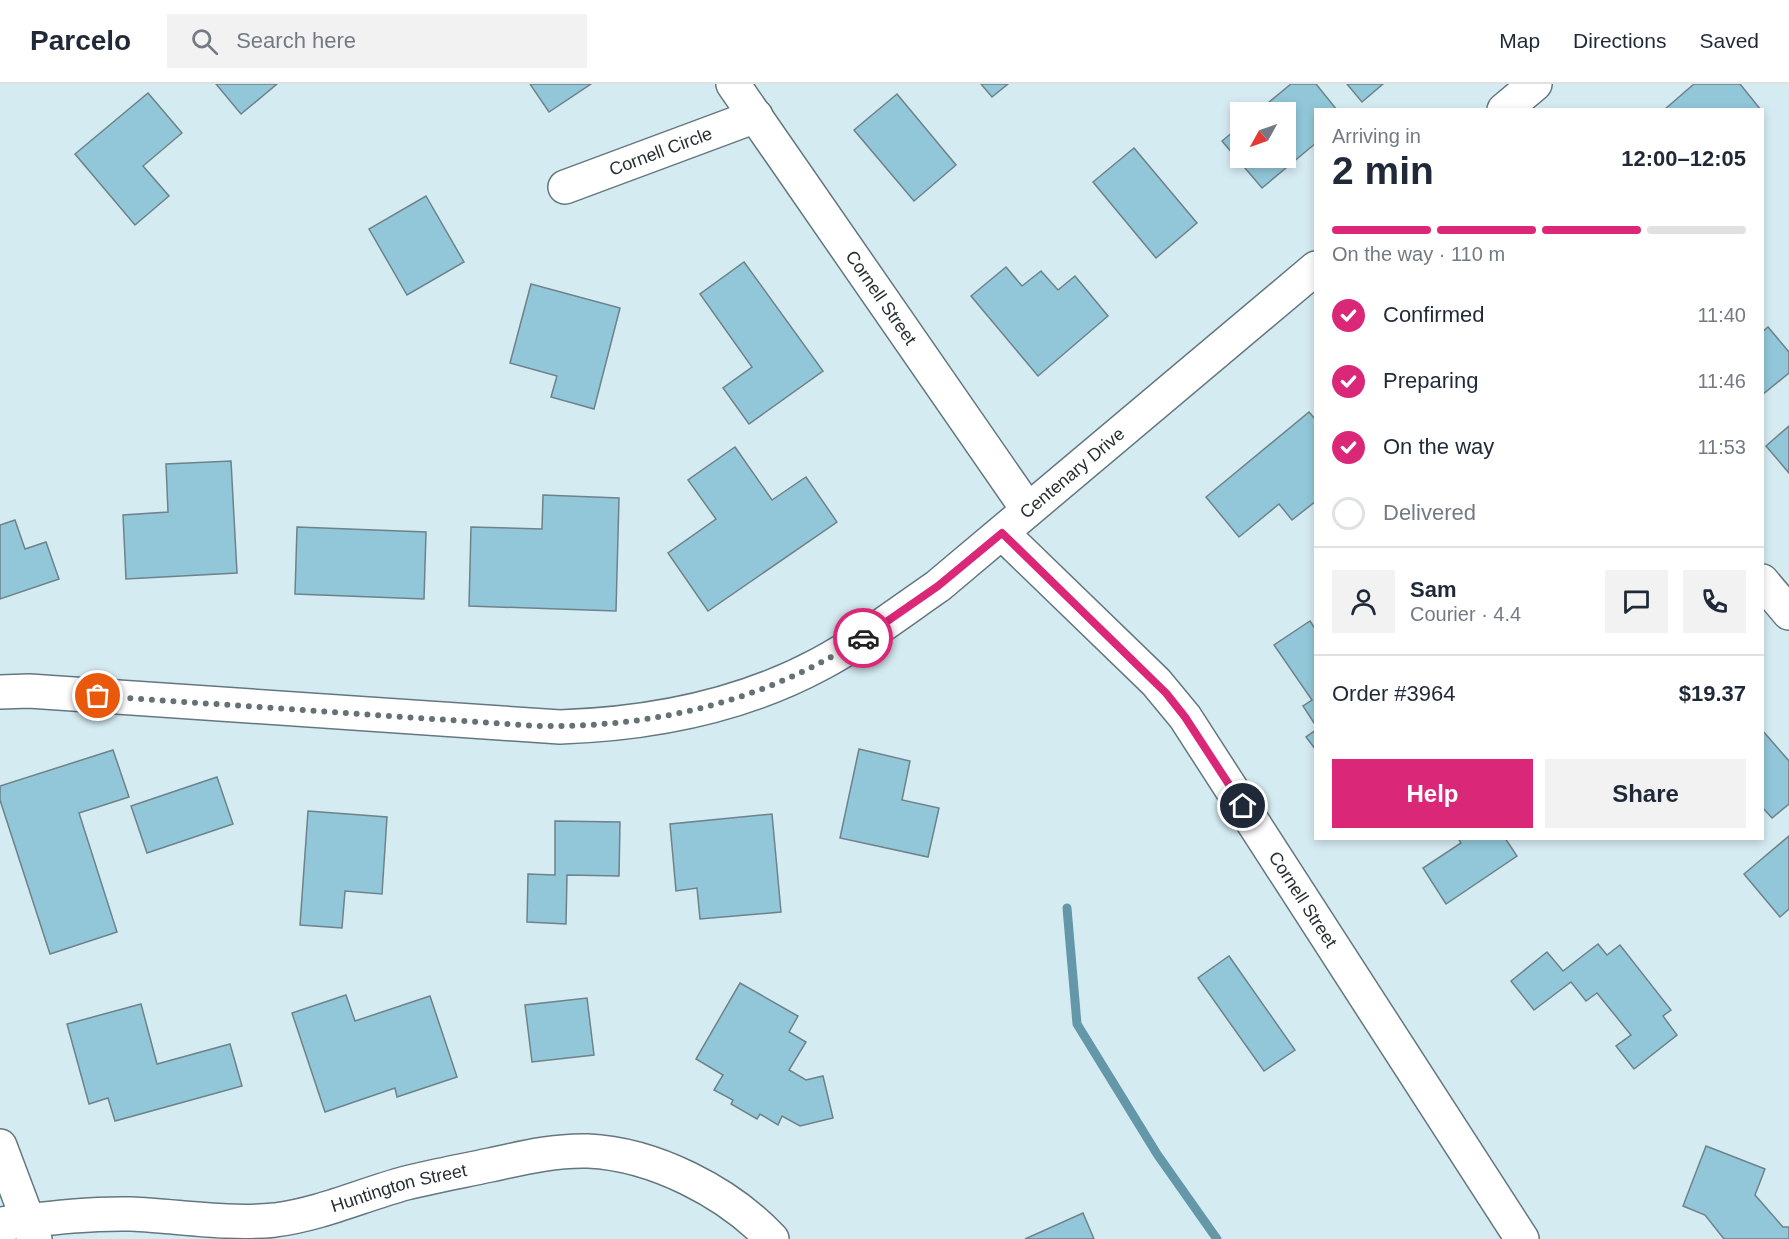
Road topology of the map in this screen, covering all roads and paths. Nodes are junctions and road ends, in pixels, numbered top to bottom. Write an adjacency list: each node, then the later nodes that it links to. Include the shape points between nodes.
1 (1535, 84): 3 (street)
2 (735, 85): 4 (street, Cornell Street)
3 (1506, 108)
4 (756, 116): 5 (street, Cornell Circle); 7 (street, Cornell Street)
5 (565, 187)
6 (1314, 270): 7 (street, Centenary Drive)
7 (1028, 510): 8 (street, Centenary Drive)
8 (1002, 533): 11 (street, Centenary Drive, via 908,608 820,664 732,701 670,716 607,724 536,726); 15 (street, Cornell Street, via 1156,682 1185,717)
9 (1764, 583): 10 (street)
10 (1789, 613)
11 (0, 692)
12 (0, 1146): 13 (street)
13 (21, 1228): 14 (street, Huntington Street, via 117,1214 253,1221 292,1218 435,1176 531,1156 589,1151 644,1162 699,1183 741,1209)
14 (772, 1239)
15 (1522, 1239)

